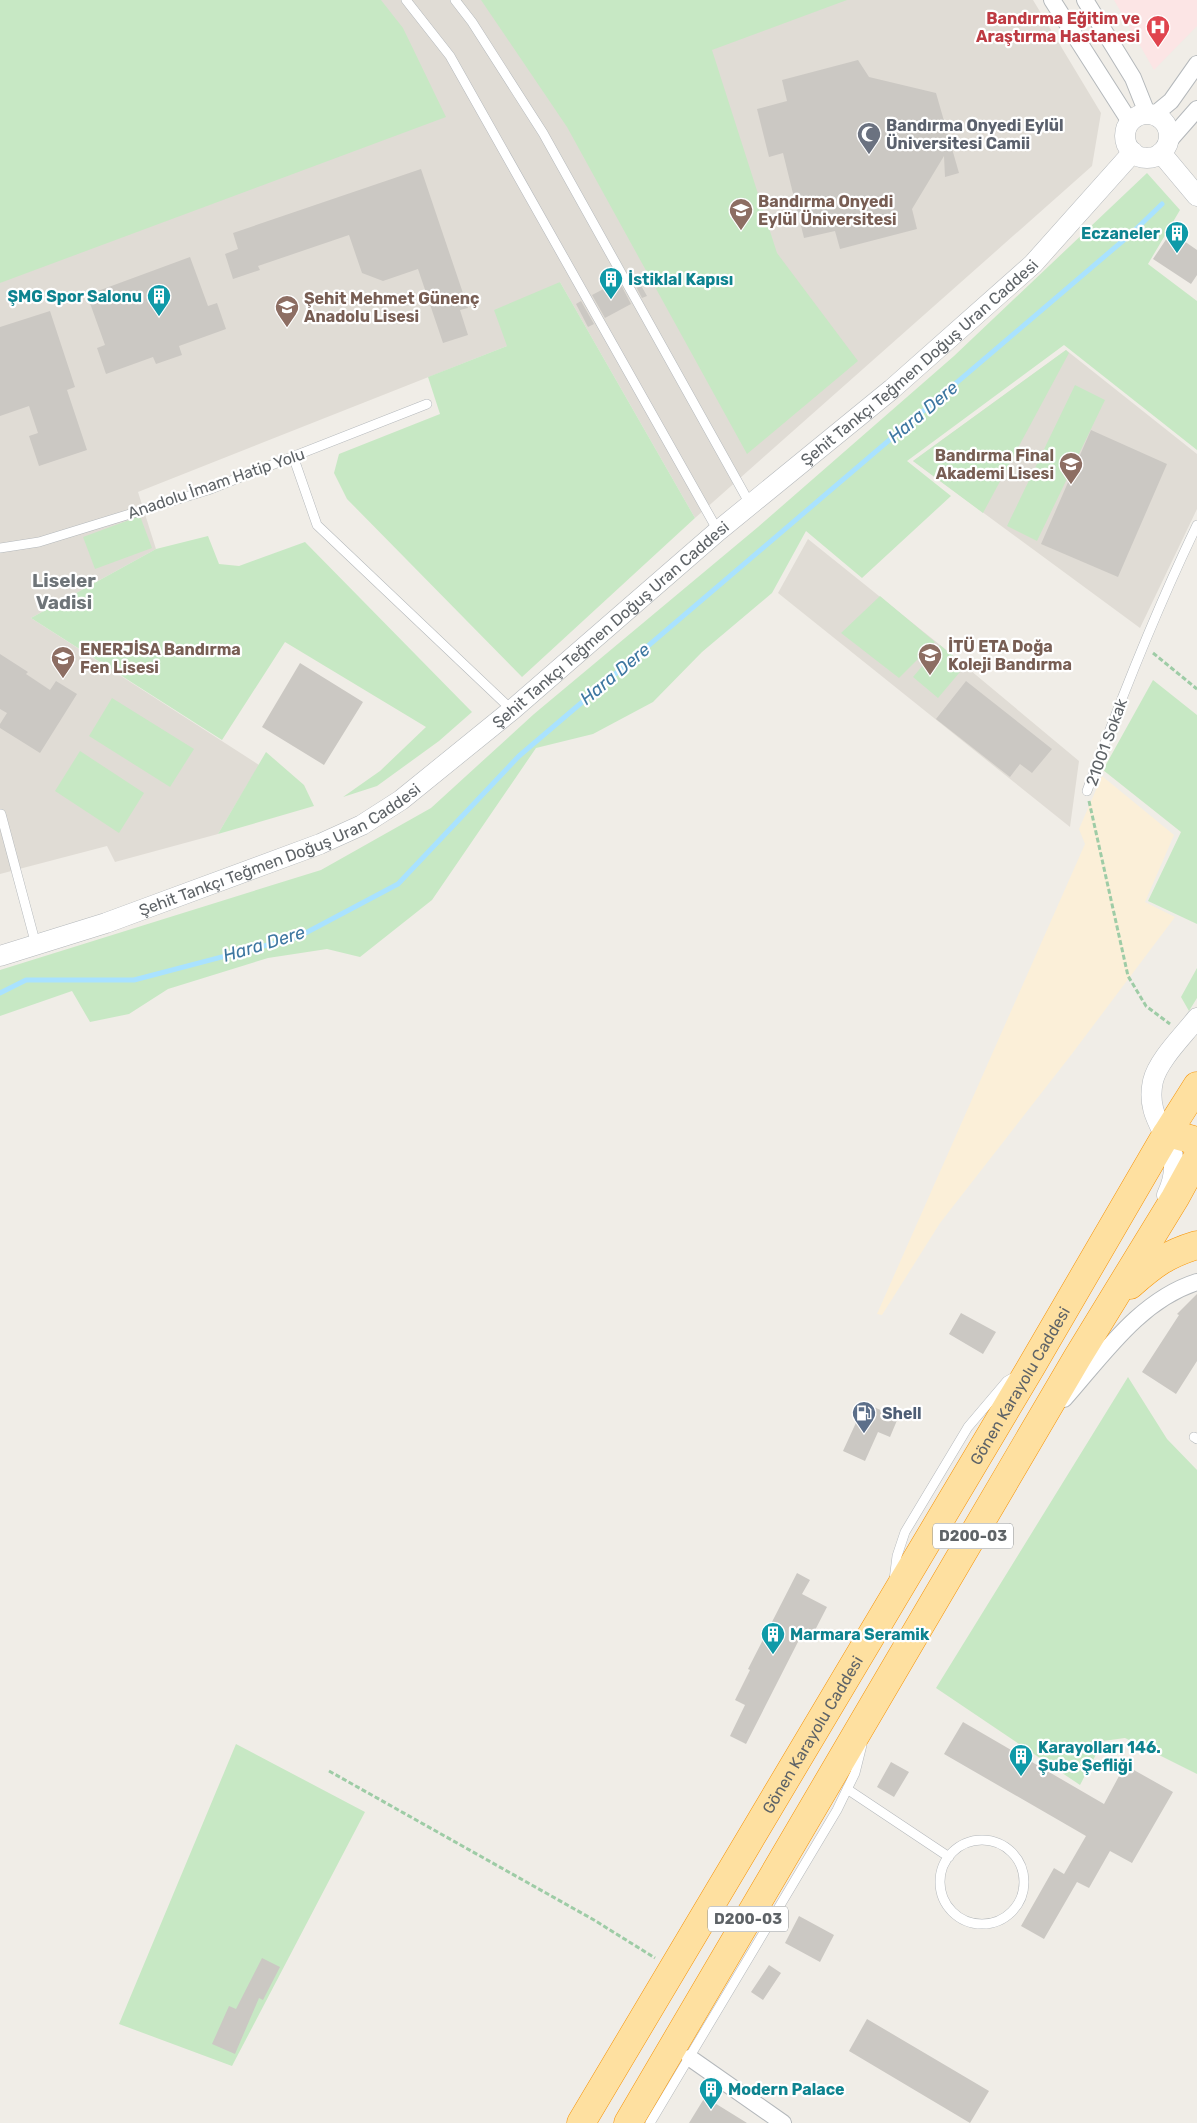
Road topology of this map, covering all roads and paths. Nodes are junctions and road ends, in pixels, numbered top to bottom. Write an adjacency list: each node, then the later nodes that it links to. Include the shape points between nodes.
1 (406, 0): 15 (lane, via 450,56)
2 (455, 0): 13 (lane, via 543,133)
3 (1052, 0): 7 (street)
4 (1085, 0): 7 (street, via 1133,78)
5 (1197, 64): 7 (street, via 1171,101)
6 (1197, 109): 8 (street)
7 (1144, 117): 8 (street, via 1163,120 1169,132); 9 (street, via 1125,131 1128,147)
8 (1165, 147): 9 (street, via 1155,156 1145,158); 10 (street)
9 (1133, 152): 13 (street, Şehit Tankçı Teğmen Doğuş Uran Caddesi, via 1033,264 892,389)
10 (1197, 196)
11 (427, 404): 12 (lane, Anadolu İmam Hatip Yolu)
12 (294, 456): 16 (lane, Anadolu İmam Hatip Yolu, via 208,490 138,512 39,542); 19 (lane, via 316,526)
13 (750, 504): 15 (street, Şehit Tankçı Teğmen Doğuş Uran Caddesi)
14 (1197, 525): 17 (lane, 21001 Sokak)
15 (718, 531): 19 (street, Şehit Tankçı Teğmen Doğuş Uran Caddesi)
16 (0, 548)
17 (1143, 646): 18 (path); 20 (lane, 21001 Sokak)
18 (1197, 689)
19 (512, 710): 22 (street, Şehit Tankçı Teğmen Doğuş Uran Caddesi, via 401,800 362,825 320,844 106,923)
20 (1087, 791): 25 (path, 21001 Sokak, via 1130,982 1146,1006)
21 (1, 814): 22 (lane)
22 (36, 945): 23 (street, Şehit Tankçı Teğmen Doğuş Uran Caddesi)
23 (0, 956)
24 (1197, 1018): 25 (street)
25 (1184, 1035): 27 (street, via 1163,1061 1154,1079 1152,1110)
26 (1197, 1086): 27 (highway, Gönen Karayolu Caddesi / D200-03)
27 (1166, 1135): 28 (highway, via 1177,1152); 32 (street, via 1175,1169 1169,1190); 38 (highway, Gönen Karayolu Caddesi / D200-03)
28 (1196, 1158): 31 (highway, D200-03)
29 (1197, 1244): 31 (highway, via 1154,1263 1127,1287)
30 (1197, 1282): 33 (street, via 1173,1291 1145,1311)
31 (1103, 1316): 32 (highway, D200-03)
32 (1077, 1358): 33 (highway, D200-03)
33 (1034, 1432): 34 (highway, D200-03)
34 (869, 1715): 36 (lane, via 855,1773); 41 (highway, D200-03)
35 (329, 1770): 38 (path, via 594,1920)
36 (847, 1789): 37 (lane); 39 (lane)
37 (948, 1857): 37 (lane, via 972,1841 986,1840 1012,1852 1024,1877 1018,1904 1008,1914 990,1923 970,1922 958,1917 942,1896 940,1882)
38 (672, 1969): 40 (highway, Gönen Karayolu Caddesi / D200-03)
39 (690, 2058): 42 (lane); 43 (street)
40 (581, 2123)
41 (628, 2123)
42 (650, 2123)
43 (783, 2123)

